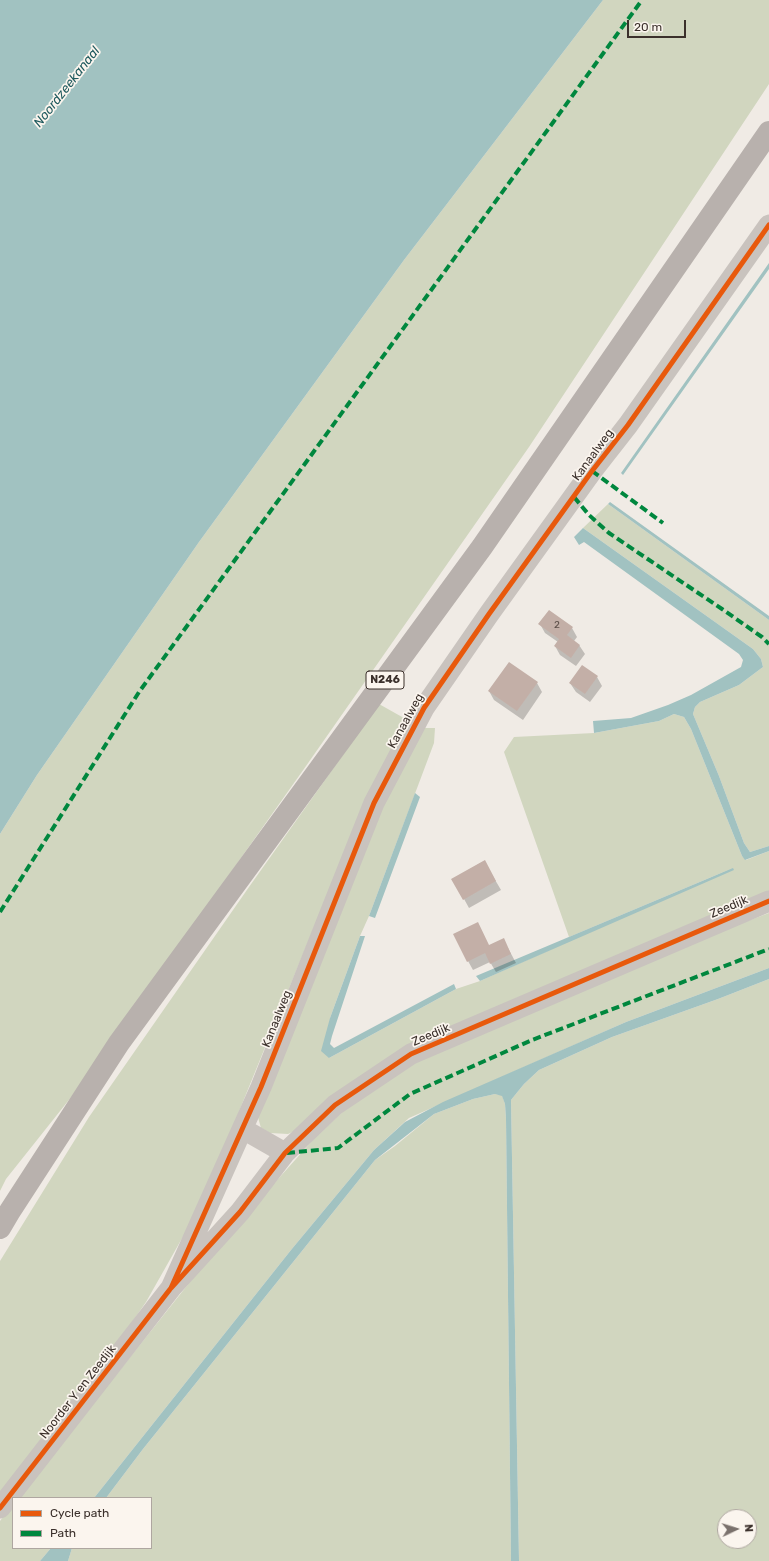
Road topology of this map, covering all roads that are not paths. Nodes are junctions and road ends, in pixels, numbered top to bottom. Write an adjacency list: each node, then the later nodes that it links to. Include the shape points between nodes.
1 (769, 132): 6 (main road, N246, via 482,547 119,1043)
2 (769, 226): 4 (street, Kanaalweg, via 424,708 374,803)
3 (769, 901): 5 (street, Zeedijk, via 411,1054 335,1105)
4 (243, 1130): 5 (street); 7 (street, Kanaalweg)
5 (285, 1153): 7 (street, Zeedijk, via 240,1212)
6 (0, 1228)
7 (171, 1288): 8 (street, Noorder Y en Zeedijk)
8 (0, 1508)

